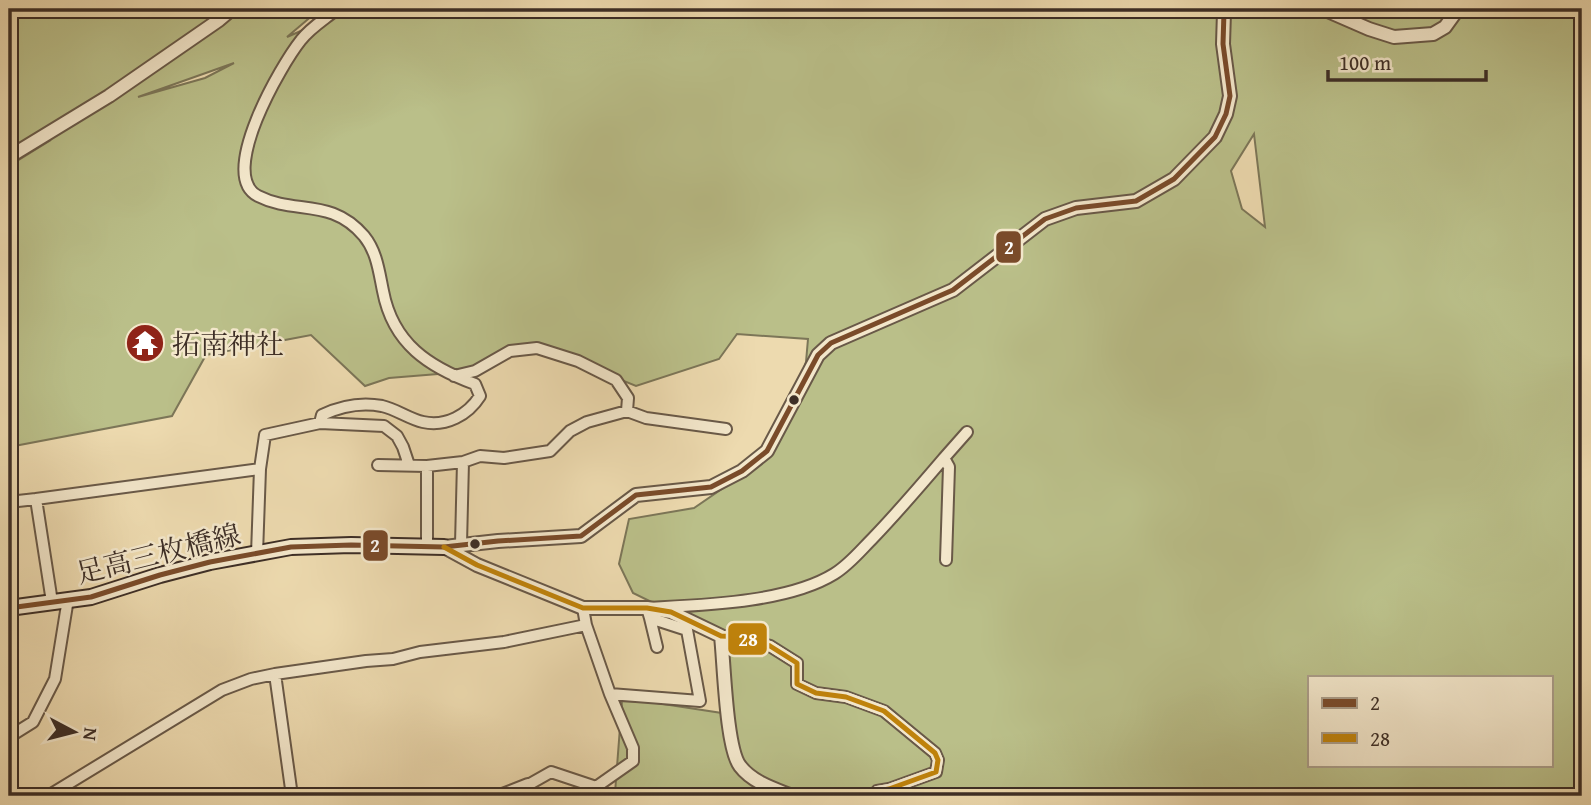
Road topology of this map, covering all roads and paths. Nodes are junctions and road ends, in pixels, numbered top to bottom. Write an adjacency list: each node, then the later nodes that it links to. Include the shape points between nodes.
1 (232, 9): 6 (street, via 109,96)
2 (337, 9): 7 (street, via 303,37 268,92 245,155 248,189 269,201 337,214 353,225 374,254 394,323 416,352)
3 (1226, 9): 20 (street, via 1223,44 1230,96 1226,114 1215,137 1174,179 1136,201 1076,208 1045,219 953,290 831,343 818,355 767,451 711,487 636,495 581,536)
4 (1323, 9): 5 (street, via 1394,37 1433,34 1445,27)
5 (1458, 9)
6 (9, 157)
7 (454, 376): 8 (street, via 475,372 510,351 537,348 617,380 628,398); 9 (street, via 475,384 480,396 471,410 445,423 424,423 382,406 356,404 322,415)
8 (627, 411): 10 (street); 13 (street, via 569,431 550,451 504,458 480,456)
9 (320, 423): 15 (street, via 384,426 397,436); 17 (street, via 265,435)
10 (726, 429)
11 (967, 432): 12 (street)
12 (944, 458): 24 (street, via 949,467); 28 (street, via 902,508 834,574 804,588 734,603)
13 (463, 462): 16 (street); 20 (street)
14 (377, 465): 15 (street)
15 (409, 465): 16 (street)
16 (427, 467): 21 (street)
17 (260, 469): 18 (street); 23 (street)
18 (36, 499): 19 (street); 25 (street)
19 (9, 502)
20 (461, 544): 22 (street)
21 (428, 545): 22 (main road, 足高三枚橋線); 23 (main road, 足高三枚橋線, via 315,545)
22 (444, 547): 27 (street)
23 (257, 554): 25 (main road, 足高三枚橋線)
24 (946, 561)
25 (59, 601): 26 (main road, 足高三枚橋線); 34 (street, via 67,605 55,679 33,722)
26 (9, 608)
27 (583, 608): 28 (street); 29 (street)
28 (648, 613): 30 (street, via 671,612); 31 (street); 33 (street, via 687,630 700,701)
29 (586, 625): 32 (street, via 504,642); 33 (street)
30 (721, 636): 39 (street, via 738,764 750,777); 40 (street, via 771,646 797,663 797,684 884,711 935,753 936,772)
31 (657, 648)
32 (275, 674): 36 (street, via 222,690); 37 (street)
33 (610, 694): 35 (street, via 633,748 633,761 596,787 551,772)
34 (9, 737)
35 (528, 785): 38 (street)
36 (48, 796)
37 (292, 796)
38 (500, 796)
39 (792, 796)
40 (873, 796)

